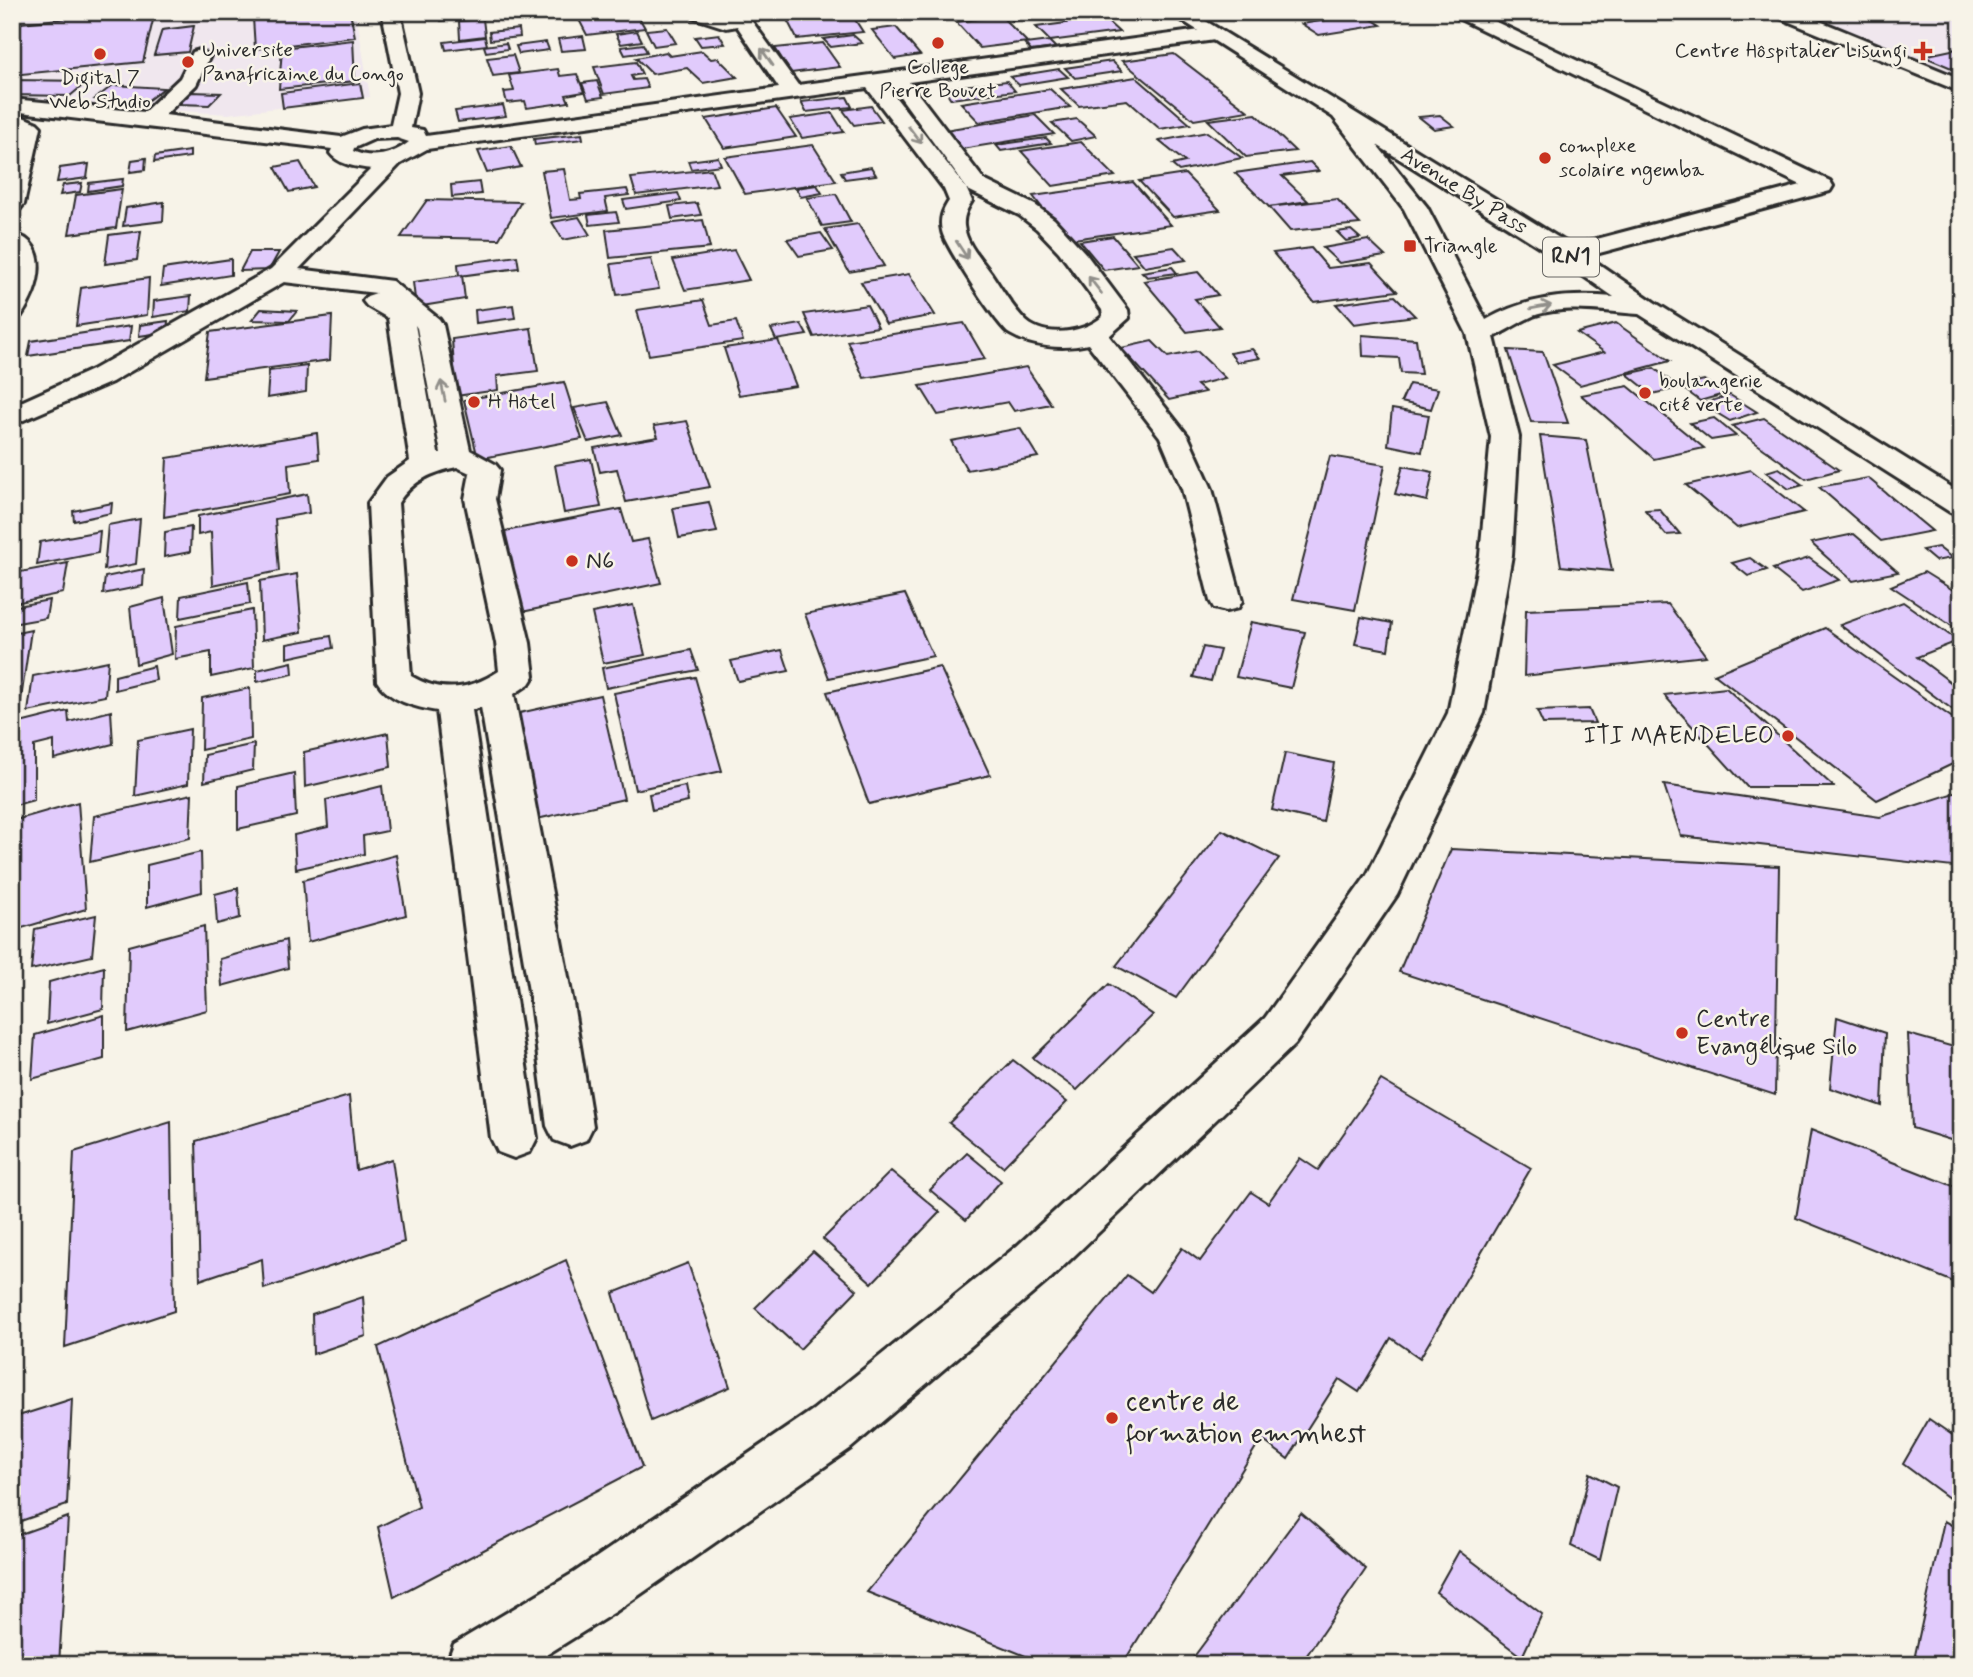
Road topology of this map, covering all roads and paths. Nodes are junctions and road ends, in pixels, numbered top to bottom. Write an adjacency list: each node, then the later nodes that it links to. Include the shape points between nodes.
1 (391, 12): 16 (main road, via 408,93)
2 (695, 12): 6 (main road)
3 (1178, 12): 7 (main road, Avenue By Pass / RN1)
4 (1460, 12): 24 (main road, via 1822,186)
5 (1781, 12): 10 (main road)
6 (739, 18): 11 (main road, one-way to 6); 12 (main road)
7 (1215, 34): 9 (main road); 14 (main road, Avenue By Pass / RN1)
8 (200, 56): 15 (main road, via 189,81)
9 (886, 81): 11 (main road); 20 (main road, via 976,185); 21 (main road, one-way to 21)
10 (1961, 86)
11 (793, 93): 12 (main road)
12 (771, 96): 17 (main road)
13 (16, 113): 15 (main road); 22 (main road, via 30,127)
14 (1342, 115): 24 (main road, Avenue By Pass / RN1); 28 (main road, via 1415,207)
15 (149, 119): 18 (main road)
16 (400, 131): 17 (main road, via 415,135); 18 (main road, via 368,134)
17 (420, 143): 19 (main road, via 412,152)
18 (344, 144): 19 (main road, via 341,153 351,160)
19 (393, 159): 25 (main road)
20 (991, 196): 21 (main road); 29 (main road, one-way to 20, via 1110,326 1115,310 1037,217 1022,206)
21 (961, 201): 29 (main road, one-way to 29, via 952,232 1015,326 1040,337)
22 (12, 204)
23 (12, 240): 27 (main road, via 25,249 27,268 22,296)
24 (1568, 254): 26 (main road, Avenue By Pass / RN1)
25 (270, 281): 30 (main road, via 102,376); 32 (main road, one-way to 25, via 430,325 383,286); 33 (main road, via 362,297 400,315)
26 (1645, 307): 28 (main road, one-way to 26, via 1526,310 1548,305); 34 (main road, Avenue By Pass / RN1)
27 (12, 311)
28 (1479, 334): 40 (main road, via 1505,437 1496,555 1466,713 1383,884 1280,1031 1034,1262 832,1429)
29 (1082, 336): 31 (main road); 35 (main road, via 1174,436 1197,489)
30 (12, 417)
31 (1139, 428)
32 (457, 458): 33 (main road); 36 (main road, via 485,470 480,499 517,676)
33 (425, 464): 37 (main road, via 402,478 383,503 394,681 412,694)
34 (1961, 506)
35 (1226, 601)
36 (496, 691): 37 (main road); 38 (main road)
37 (453, 701): 39 (main road)
38 (570, 1126)
39 (514, 1138)
40 (486, 1661)

